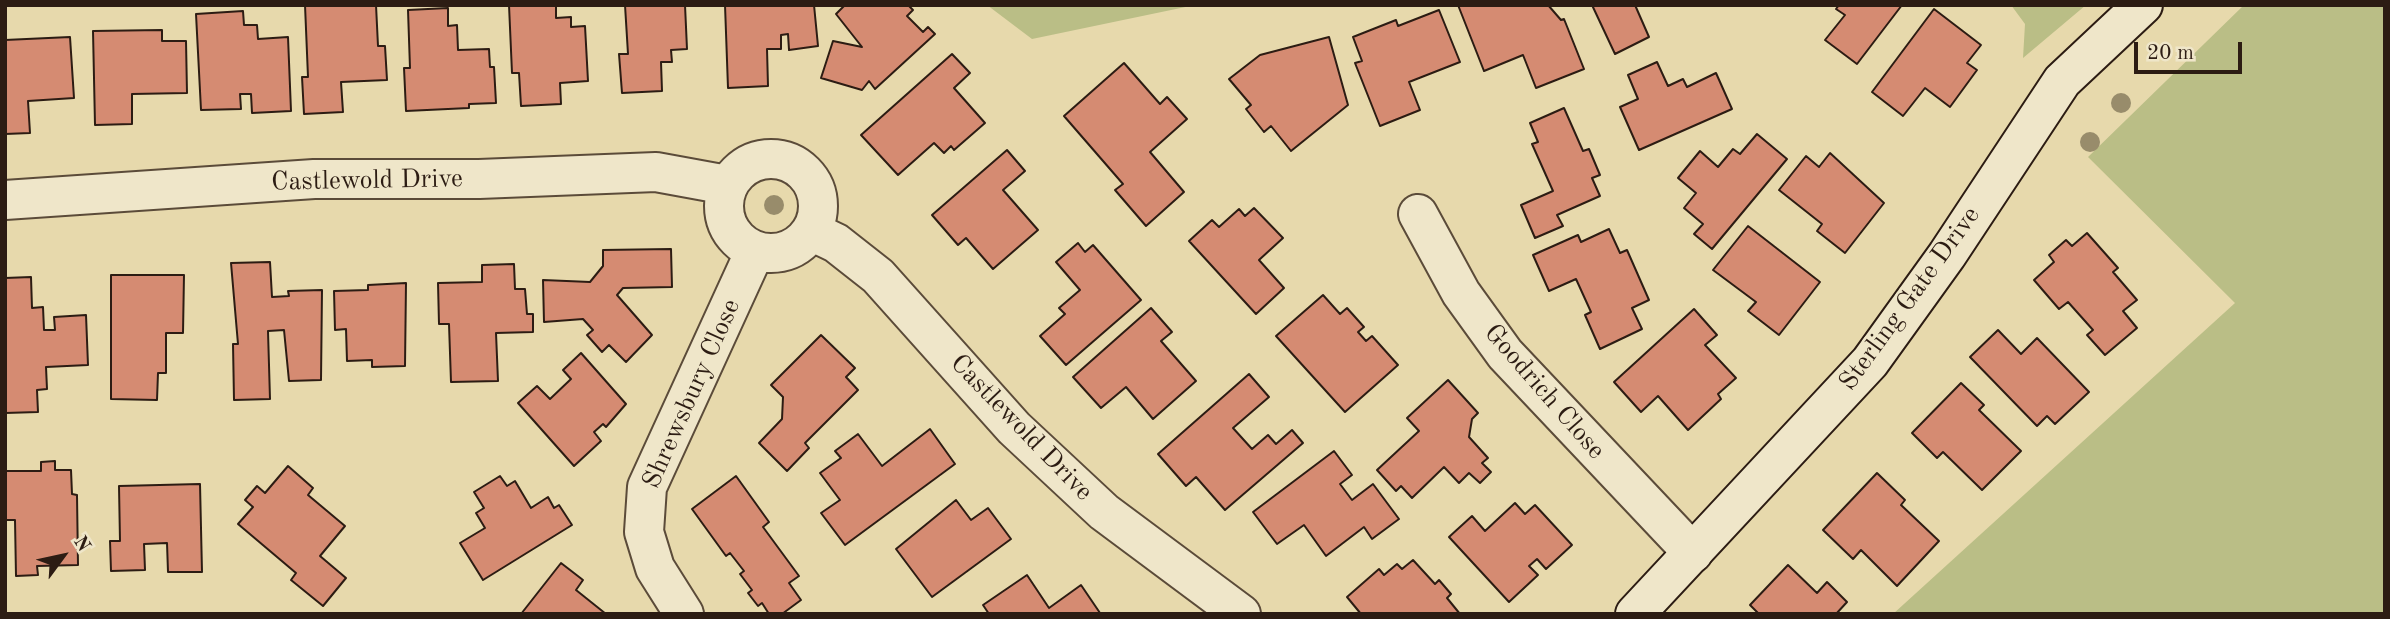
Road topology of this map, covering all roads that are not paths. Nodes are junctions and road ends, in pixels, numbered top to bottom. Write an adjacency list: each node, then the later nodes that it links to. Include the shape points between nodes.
1 (2143, 5): 7 (street, Sterling Gate Drive, via 2062,81 1870,362)
2 (727, 185): 3 (street, Castlewold Drive, via 656,172 314,179); 5 (street, via 736,173 763,158 793,164 814,186 818,201); 6 (street, via 723,201 730,231)
3 (5, 200)
4 (1418, 214): 7 (street, Goodrich Close, via 1461,293 1505,354)
5 (811, 231): 6 (street, via 786,251); 9 (street, Castlewold Drive, via 836,243 878,276 1014,428 1104,512)
6 (755, 251): 8 (street, Shrewsbury Close, via 648,487 643,532 655,568)
7 (1693, 553): 10 (street, Sterling Gate Drive)
8 (684, 614)
9 (1241, 614)
10 (1635, 614)

